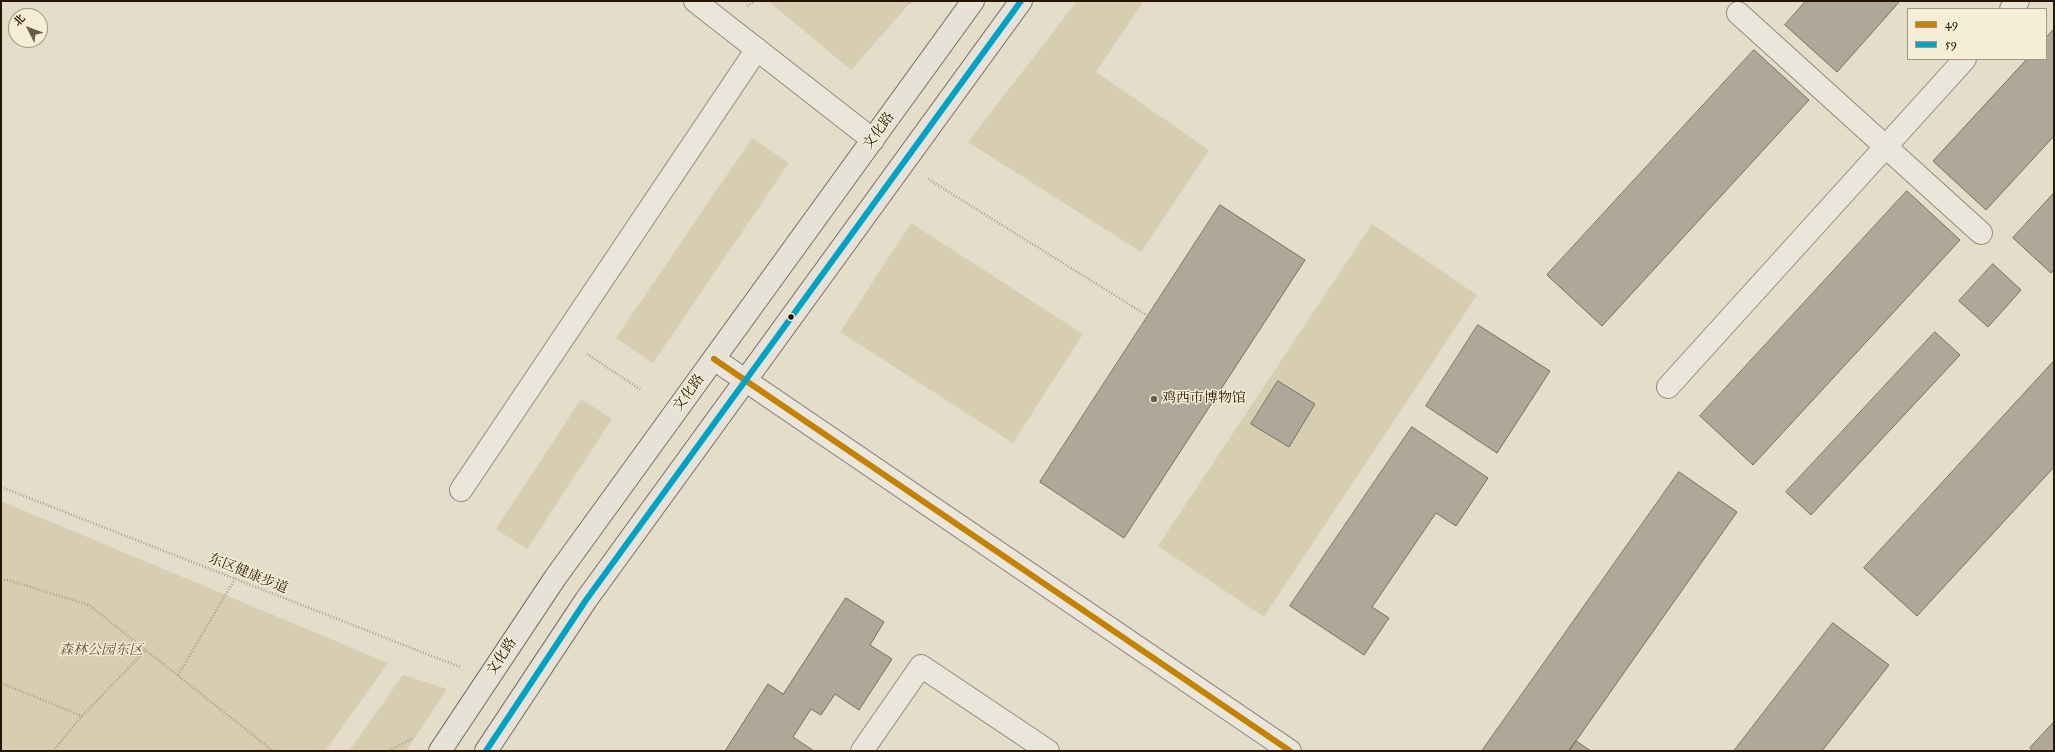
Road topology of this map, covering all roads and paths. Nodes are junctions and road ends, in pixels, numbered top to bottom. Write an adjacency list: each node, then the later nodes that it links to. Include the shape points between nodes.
1 (695, 1): 7 (street)
2 (907, 1): 5 (path)
3 (973, 1): 9 (main road, 文化路)
4 (1021, 1): 16 (main road)
5 (911, 3)
6 (1738, 14): 10 (street)
7 (757, 49): 9 (street); 14 (street)
8 (1964, 60): 10 (street)
9 (873, 140): 15 (main road, 文化路)
10 (1886, 147): 12 (street); 17 (street)
11 (928, 178): 13 (path)
12 (1981, 233)
13 (1148, 316)
14 (563, 338): 18 (path); 20 (street)
15 (714, 359): 16 (street); 25 (main road, 文化路, via 555,578)
16 (747, 381): 31 (main road, via 586,600); 34 (street)
17 (1668, 387)
18 (641, 390)
19 (1, 486): 21 (path, 东区健康步道)
20 (461, 490)
21 (235, 579): 24 (path); 25 (path, 东区健康步道)
22 (1, 580): 23 (path, via 89,605)
23 (146, 650): 24 (path); 27 (path)
24 (178, 675): 29 (path)
25 (489, 678): 30 (main road, 文化路)
26 (1, 683): 27 (path)
27 (82, 716): 28 (path)
28 (53, 751)
29 (273, 751)
30 (440, 751)
31 (486, 751)
32 (862, 751): 33 (street, via 921,666)
33 (1048, 751)
34 (1290, 751)

